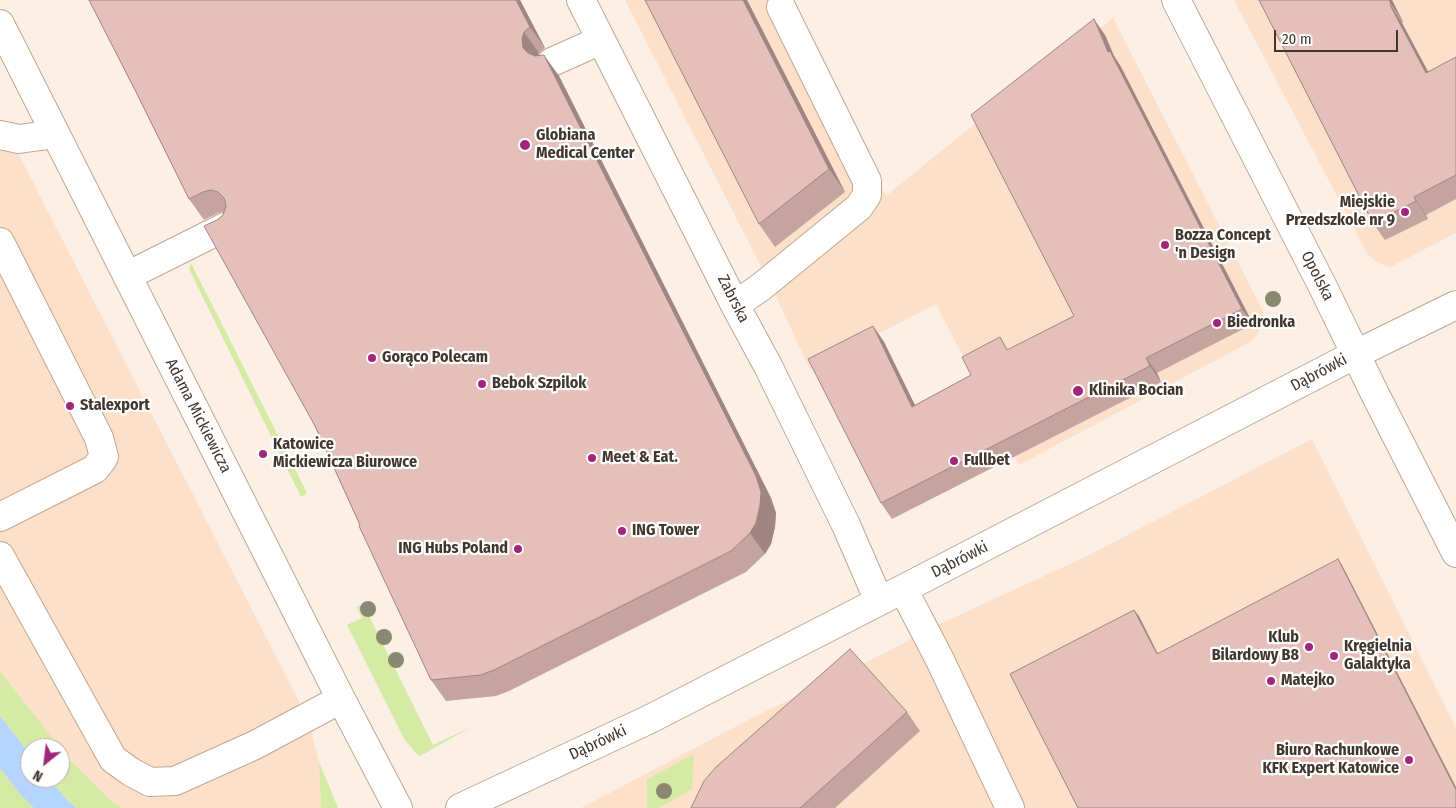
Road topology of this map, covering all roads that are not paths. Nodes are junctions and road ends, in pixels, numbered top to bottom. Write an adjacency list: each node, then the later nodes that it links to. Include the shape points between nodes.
1 (581, 0): 5 (street, Zabrska)
2 (1185, 3): 14 (street, Opolska)
3 (782, 7): 12 (street, via 867,181 867,194 858,207)
4 (0, 24): 7 (street, Adama Mickiewicza)
5 (601, 40): 6 (street); 12 (street, Zabrska)
6 (552, 62)
7 (54, 134): 8 (street, via 19,139); 11 (street, Adama Mickiewicza)
8 (0, 135)
9 (225, 227): 11 (street)
10 (0, 242): 15 (street, via 100,438 104,456 95,469)
11 (127, 276): 20 (street, Adama Mickiewicza)
12 (735, 305): 19 (street, Zabrska, via 846,525)
13 (1456, 305): 14 (street, Dąbrówki)
14 (1356, 354): 16 (street, Opolska); 18 (street, Dąbrówki)
15 (0, 517)
16 (1456, 554)
17 (0, 556): 20 (street, via 113,759 150,782 175,781 255,745)
18 (904, 589): 19 (street, Dąbrówki); 23 (street)
19 (879, 601): 22 (street, Dąbrówki, via 650,719)
20 (341, 699): 21 (street, Adama Mickiewicza)
21 (398, 808)
22 (460, 808)
23 (1010, 808)

